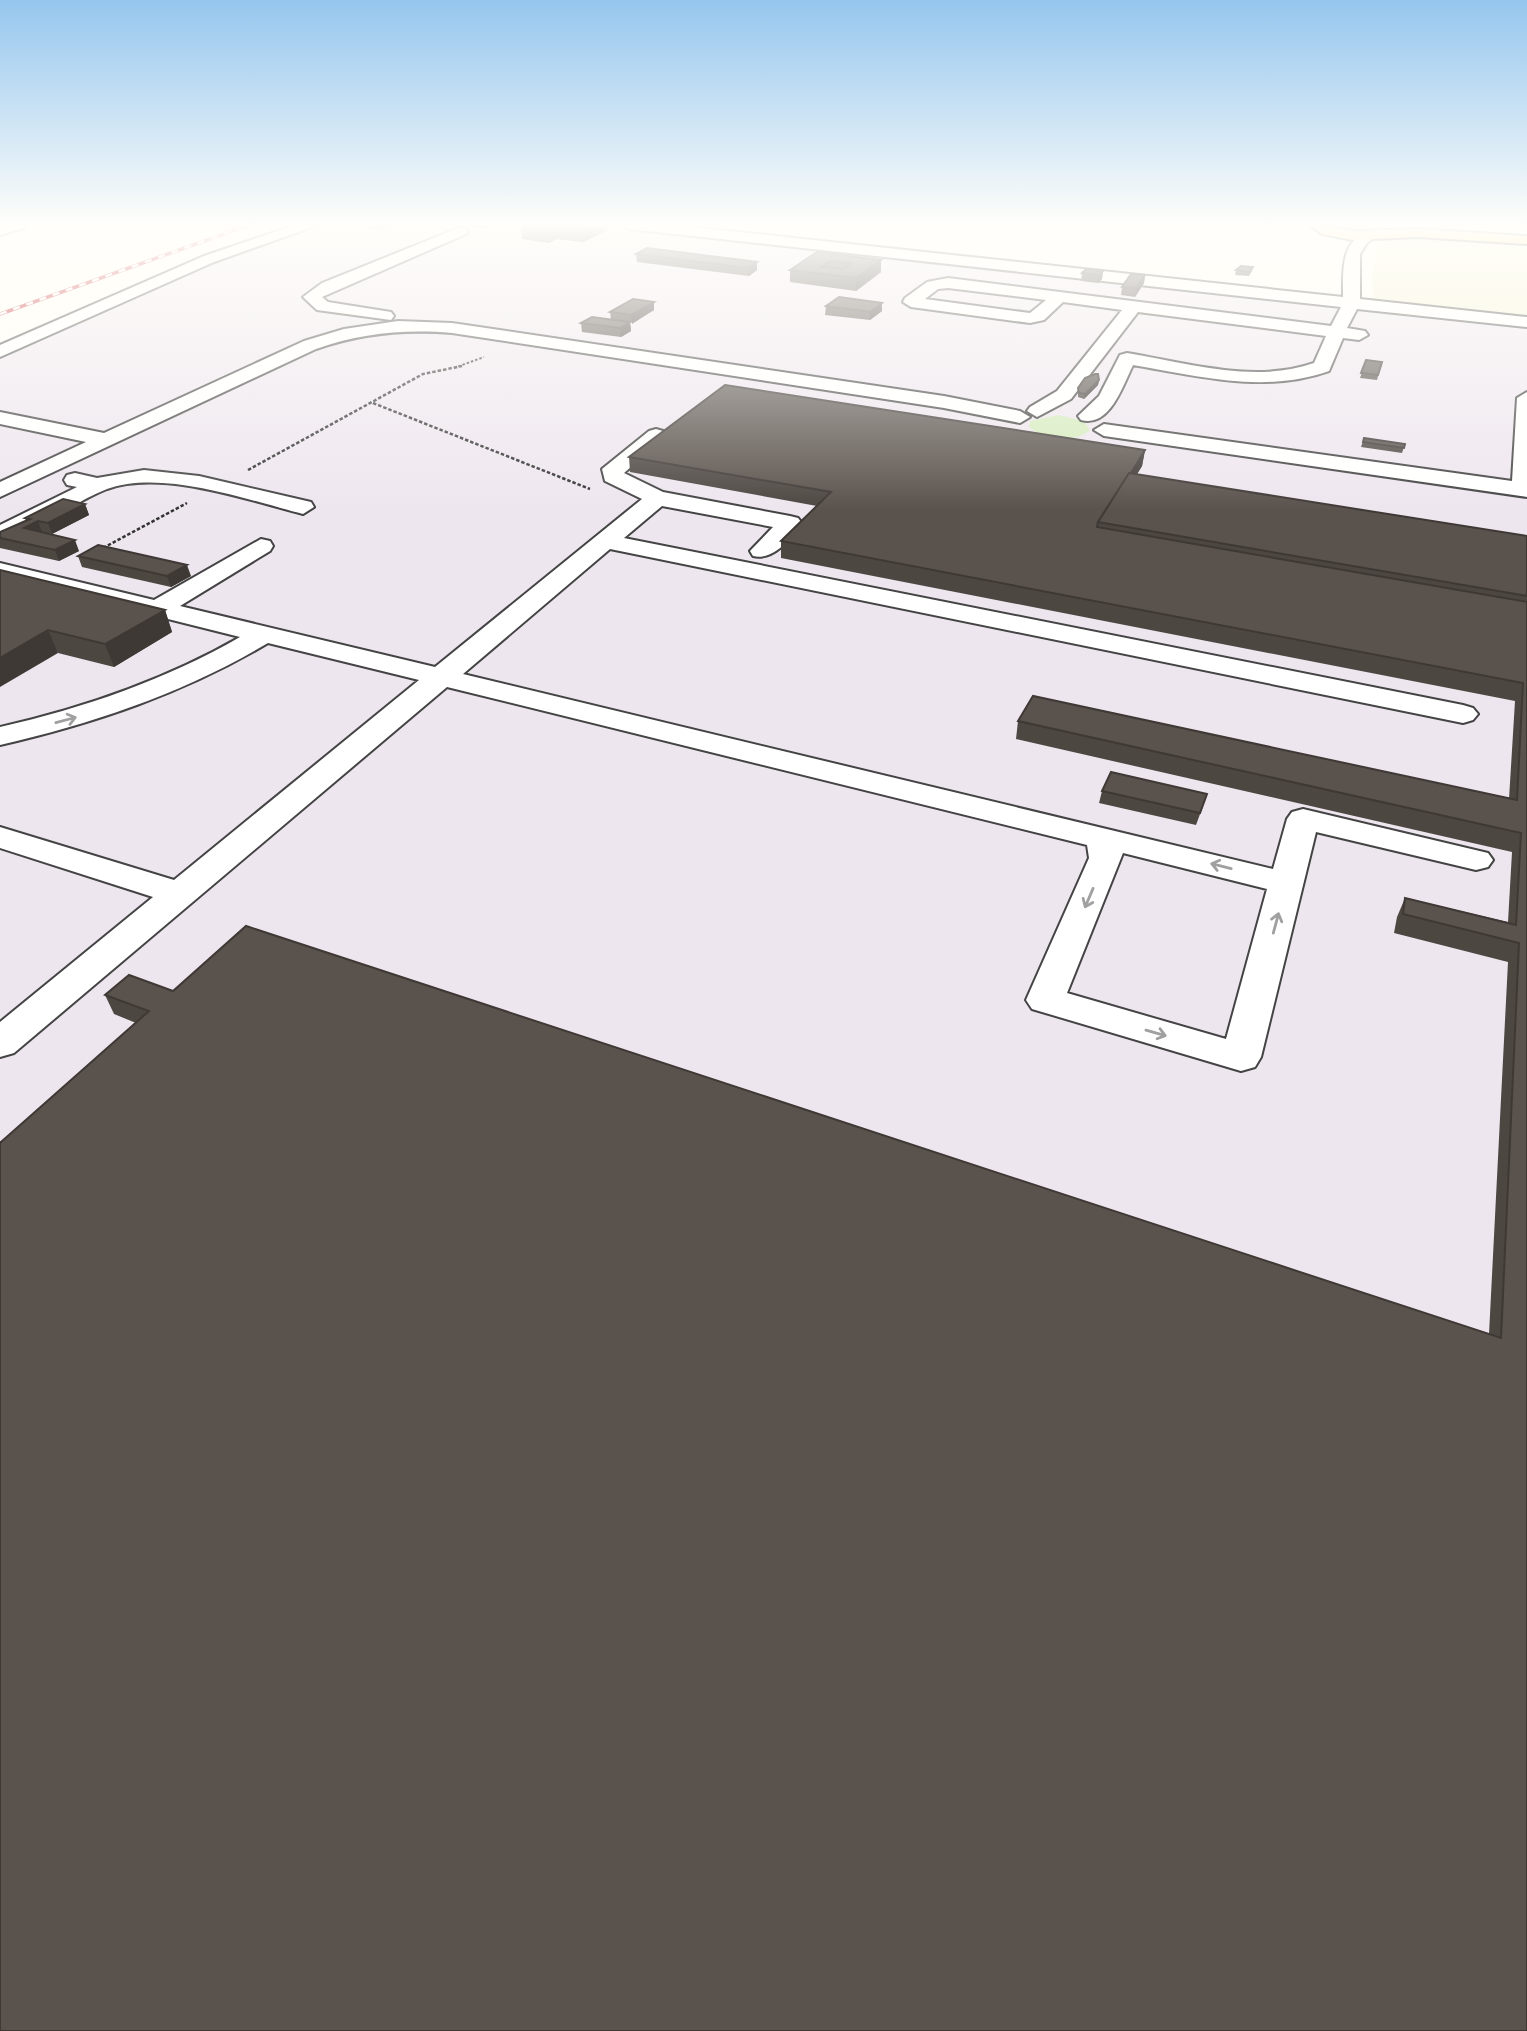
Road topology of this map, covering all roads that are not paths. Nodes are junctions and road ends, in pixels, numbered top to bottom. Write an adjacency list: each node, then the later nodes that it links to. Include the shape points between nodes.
1 (72, 320): 14 (street)
2 (396, 320): 9 (street)
3 (1123, 320): 19 (street)
4 (1238, 320): 11 (street)
5 (1343, 320): 11 (street)
6 (1364, 320): 12 (street)
7 (1505, 320): 8 (street)
8 (1527, 322)
9 (430, 326): 22 (street, via 944,402); 25 (street, via 372,328 323,340)
10 (1169, 330): 11 (street)
11 (1338, 332): 12 (street); 16 (street, via 1324,365 1294,375 1250,376)
12 (1360, 335): 15 (street)
13 (1141, 341): 16 (street)
14 (0, 352)
15 (1352, 357)
16 (1127, 359): 18 (street)
17 (1338, 376): 18 (street, via 1279,385 1156,372)
18 (1116, 387): 23 (street)
19 (1064, 396): 22 (street); 23 (street, via 1066,404)
20 (1527, 400): 29 (street)
21 (0, 418): 25 (street)
22 (1028, 421): 23 (street)
23 (1089, 425): 29 (street)
24 (656, 435): 30 (street, via 612,471 623,483)
25 (106, 440): 26 (street)
26 (49, 474): 27 (street); 28 (street); 31 (street)
27 (98, 485): 32 (street, via 116,478 151,476); 33 (street)
28 (0, 490)
29 (1525, 490)
30 (657, 498): 34 (street); 36 (street, via 790,523)
31 (0, 506)
32 (303, 507)
33 (0, 534)
34 (605, 541): 40 (street); 41 (street)
35 (261, 546): 38 (street)
36 (762, 551)
37 (0, 570): 38 (street)
38 (158, 608): 39 (street)
39 (264, 634): 40 (street); 42 (street, one-way to 39, via 153,692)
40 (442, 677): 43 (street); 47 (street)
41 (1463, 713)
42 (0, 736)
43 (1098, 835): 46 (street, one-way to 43); 46 (street, one-way to 46, via 1107,850 1106,858 1045,1000 1241,1057)
44 (0, 837): 47 (street)
45 (1476, 860): 46 (street, via 1303,819)
46 (1287, 883)
47 (181, 894): 48 (street)
48 (3, 1036)

